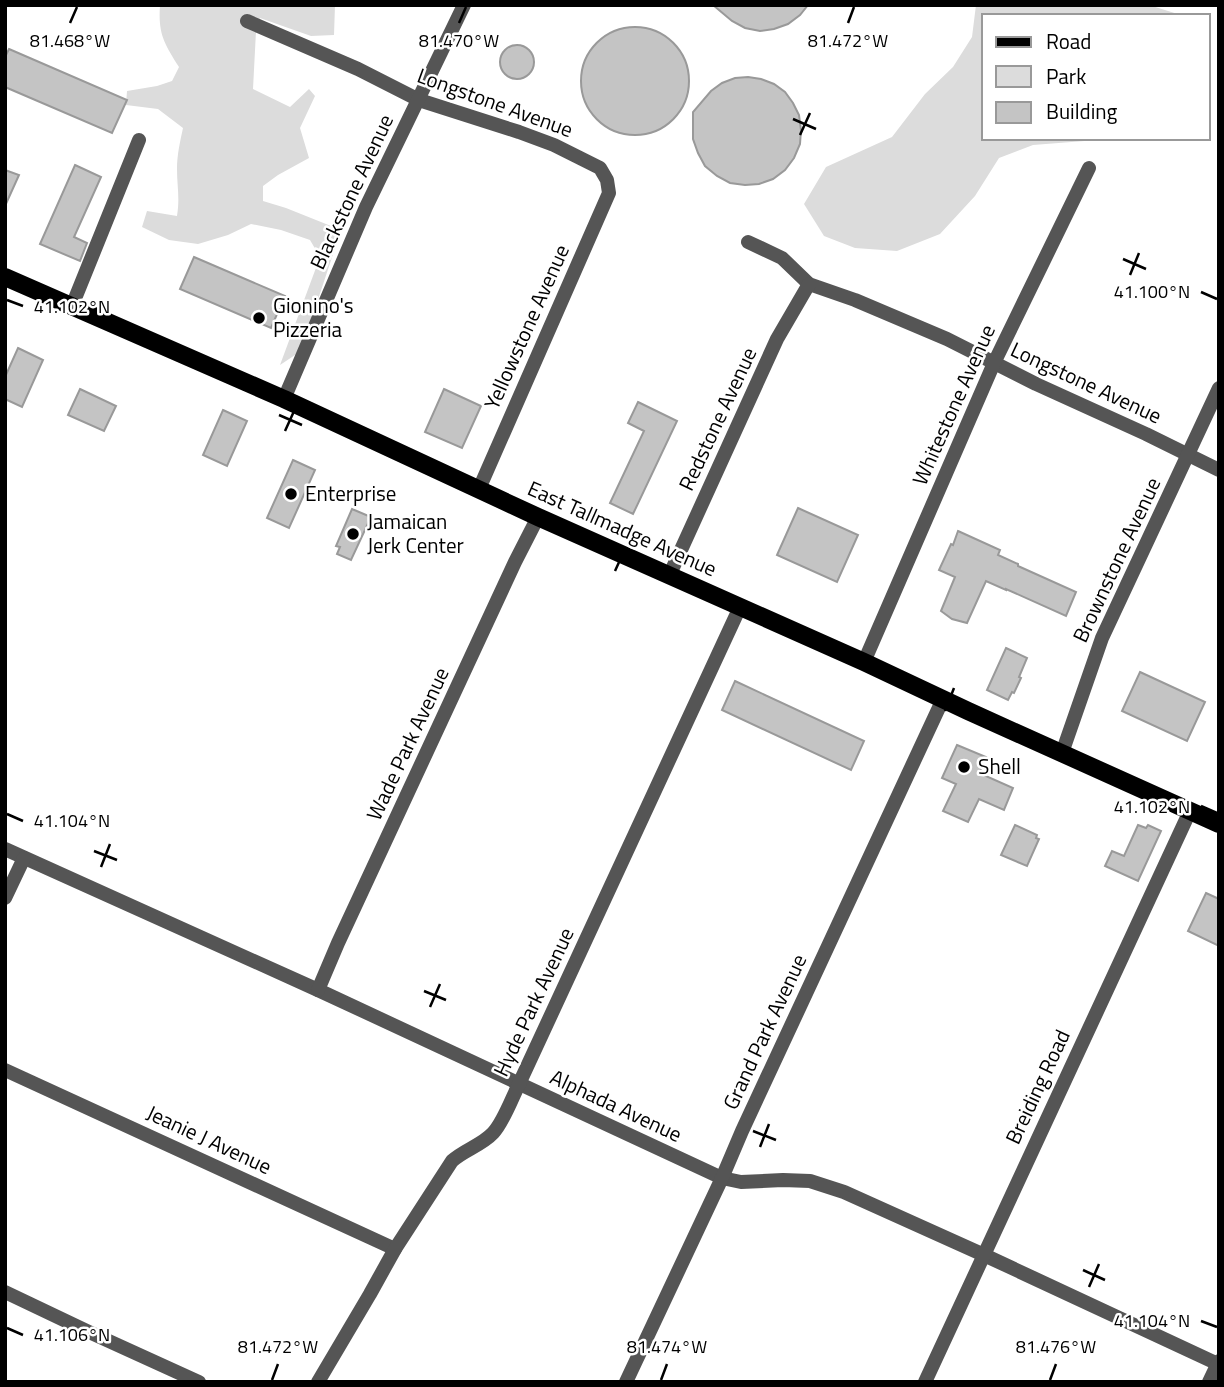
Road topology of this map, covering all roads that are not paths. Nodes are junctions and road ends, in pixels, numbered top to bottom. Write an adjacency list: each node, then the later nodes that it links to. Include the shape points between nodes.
1 (464, 5): 3 (street, Blackstone Avenue)
2 (247, 21): 3 (street, Longstone Avenue)
3 (419, 100): 6 (street, Longstone Avenue, via 554,145 600,168); 13 (street, Blackstone Avenue, via 366,207)
4 (139, 140): 10 (street)
5 (1089, 168): 11 (street, Whitestone Avenue)
6 (607, 180): 16 (street, Yellowstone Avenue, via 609,193)
7 (748, 242): 9 (street, Longstone Avenue, via 782,258)
8 (5, 276): 10 (main road, East Tallmadge Avenue)
9 (809, 284): 11 (street, Longstone Avenue, via 936,334); 18 (street, Redstone Avenue, via 777,339)
10 (72, 306): 13 (main road, East Tallmadge Avenue)
11 (994, 363): 14 (street, Longstone Avenue); 20 (street, Whitestone Avenue)
12 (1219, 388): 14 (street, Brownstone Avenue)
13 (284, 399): 16 (main road, East Tallmadge Avenue)
14 (1188, 456): 15 (street, Longstone Avenue); 22 (street, Brownstone Avenue, via 1102,638)
15 (1219, 470)
16 (479, 489): 17 (main road, East Tallmadge Avenue)
17 (538, 517): 18 (main road, East Tallmadge Avenue); 28 (street, Wade Park Avenue)
18 (670, 575): 19 (main road, East Tallmadge Avenue)
19 (740, 607): 20 (main road, East Tallmadge Avenue); 30 (street, Hyde Park Avenue)
20 (864, 662): 21 (main road, East Tallmadge Avenue)
21 (943, 699): 22 (main road, East Tallmadge Avenue); 31 (street, Grand Park Avenue)
22 (1062, 753): 23 (main road, East Tallmadge Avenue)
23 (1190, 811): 24 (main road, East Tallmadge Avenue); 33 (street, Breiding Road)
24 (1219, 824)
25 (5, 849): 26 (street, Alphada Avenue)
26 (24, 858): 27 (street); 28 (street, Alphada Avenue)
27 (5, 898)
28 (318, 990): 30 (street, Alphada Avenue)
29 (5, 1070): 32 (street, Jeanie J Avenue)
30 (519, 1084): 31 (street, Alphada Avenue); 32 (street, Hyde Park Avenue, via 495,1132 452,1161)
31 (722, 1178): 33 (street, Alphada Avenue, via 810,1181); 38 (street, Grand Park Avenue)
32 (395, 1249): 37 (street, Hyde Park Avenue)
33 (984, 1255): 35 (street, Alphada Avenue); 39 (street, Breiding Road)
34 (6, 1293): 36 (street)
35 (1218, 1363): 40 (street)
36 (199, 1382)
37 (318, 1382)
38 (626, 1382)
39 (925, 1382)
40 (1209, 1382)

